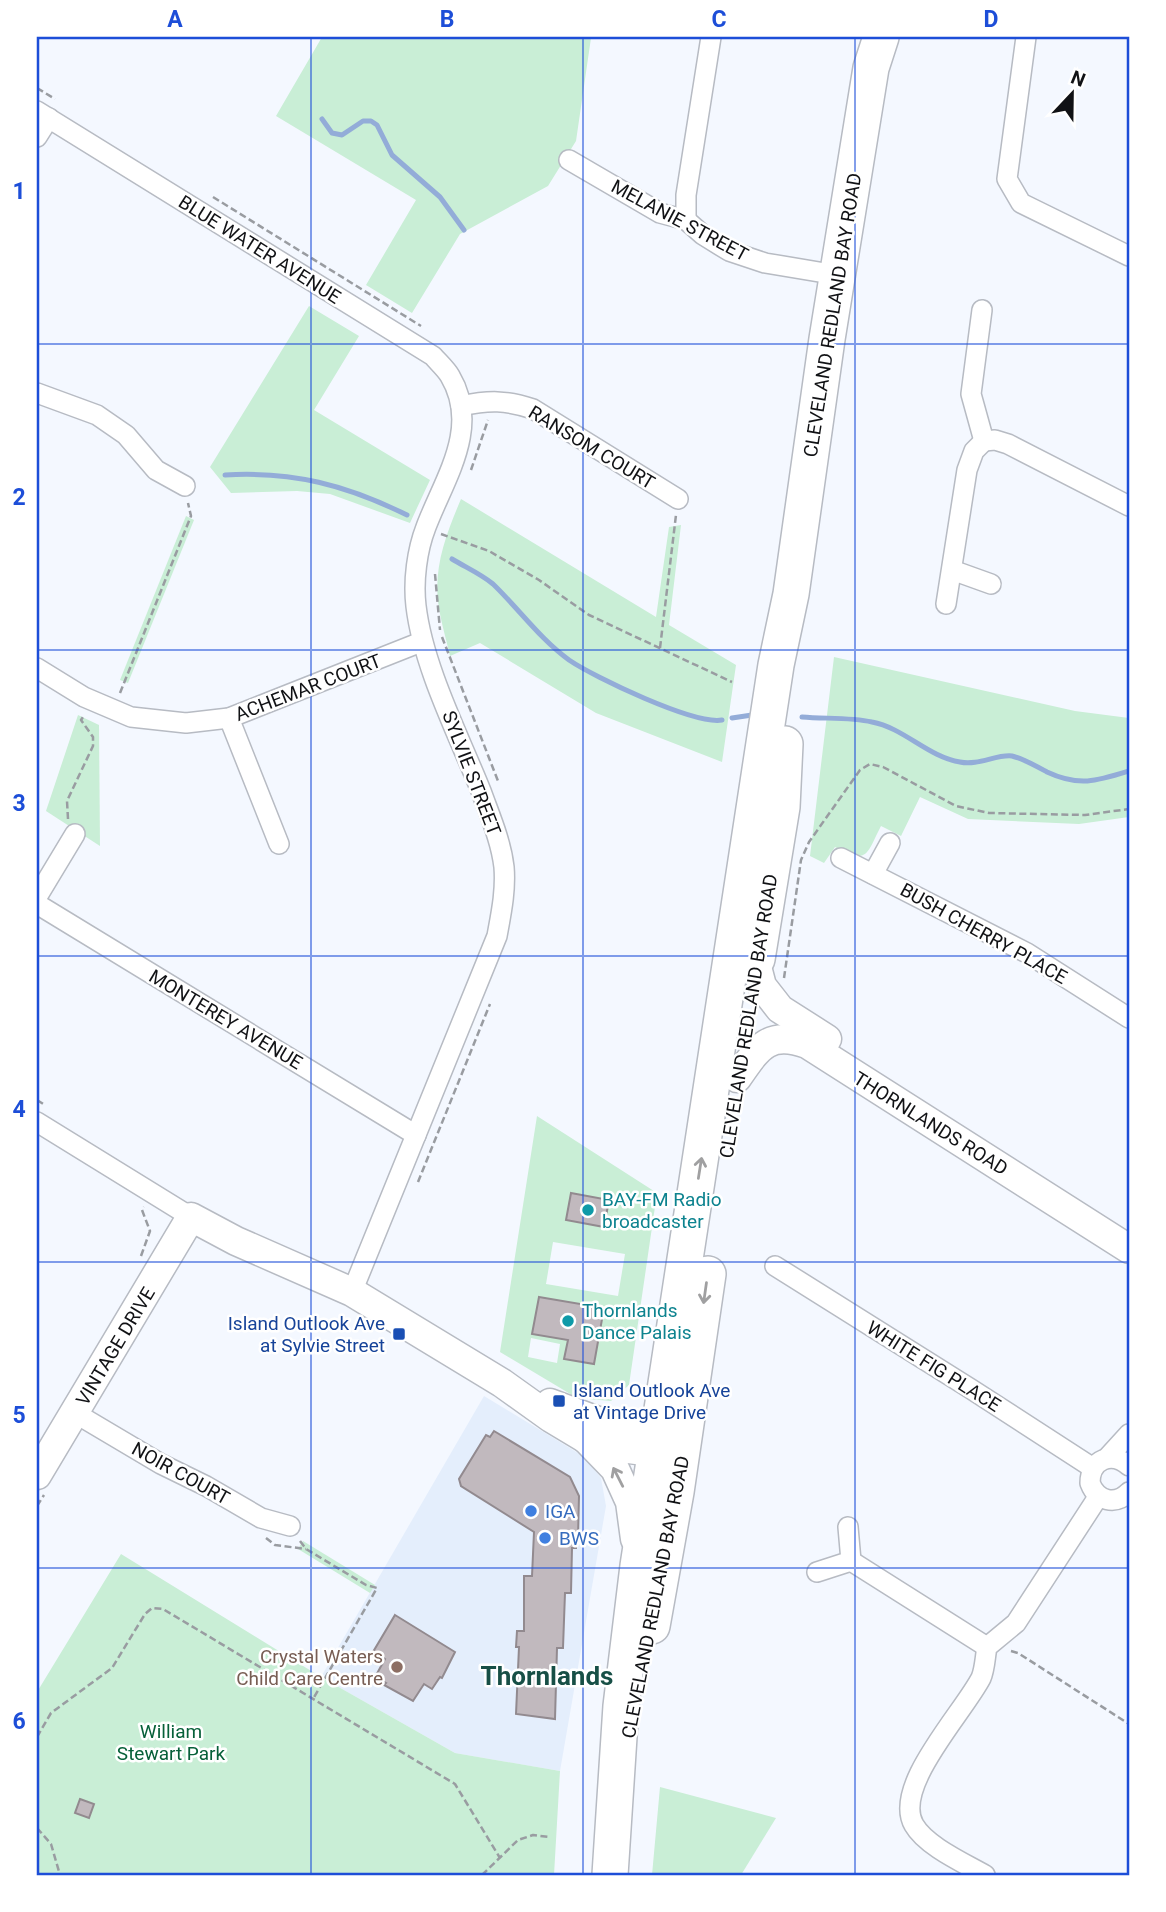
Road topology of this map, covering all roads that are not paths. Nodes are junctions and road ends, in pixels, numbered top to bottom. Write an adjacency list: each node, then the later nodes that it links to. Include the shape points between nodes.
1 (711, 37): 7 (street)
2 (881, 37): 9 (highway, CLEVELAND REDLAND BAY ROAD)
3 (1026, 37): 8 (street, via 1007,179 1021,203)
4 (48, 110): 5 (street); 12 (street, BLUE WATER AVENUE, via 433,356 451,376)
5 (37, 137)
6 (569, 160): 7 (street, MELANIE STREET, via 660,213)
7 (686, 220): 9 (street, MELANIE STREET, via 729,251 765,263)
8 (1129, 256)
9 (837, 275): 19 (highway, CLEVELAND REDLAND BAY ROAD)
10 (982, 310): 13 (street, via 971,394)
11 (37, 393): 14 (street, via 97,415 126,435 156,470)
12 (461, 406): 15 (street, RANSOM COURT, via 512,402 533,409); 21 (street, SYLVIE STREET, via 460,447 416,579)
13 (984, 441): 16 (street, via 1008,444); 17 (street, via 974,451 967,471)
14 (185, 486)
15 (678, 499)
16 (1129, 506)
17 (952, 570): 18 (street); 20 (street)
18 (991, 584)
19 (791, 594): 24 (highway, CLEVELAND REDLAND BAY ROAD); 32 (highway, CLEVELAND REDLAND BAY ROAD, via 776,665)
20 (946, 604)
21 (421, 642): 23 (street, ACHEMAR COURT); 37 (street, SYLVIE STREET, via 497,834 504,868 497,936)
22 (37, 668): 23 (street, ACHEMAR COURT, via 100,705 131,717 186,723)
23 (229, 718): 27 (street)
24 (782, 807): 32 (highway, via 769,803 763,810 754,874); 33 (highway, CLEVELAND REDLAND BAY ROAD)
25 (75, 834): 30 (street)
26 (890, 843): 29 (street)
27 (279, 844)
28 (841, 858): 29 (street, BUSH CHERRY PLACE)
29 (873, 874): 34 (street, BUSH CHERRY PLACE, via 1027,953)
30 (37, 897)
31 (37, 904): 37 (street, MONTEREY AVENUE)
32 (737, 930): 47 (highway, CLEVELAND REDLAND BAY ROAD, one-way to 32)
33 (756, 963): 35 (highway, CLEVELAND REDLAND BAY ROAD); 39 (street, THORNLANDS ROAD, via 762,986 780,1009)
34 (1129, 1017)
35 (737, 1078): 40 (street, THORNLANDS ROAD, via 758,1050 772,1041 789,1037 807,1044); 47 (highway, CLEVELAND REDLAND BAY ROAD, one-way to 47)
36 (44, 1115): 38 (street)
37 (416, 1135): 42 (street, SYLVIE STREET)
38 (191, 1217): 42 (street); 44 (street, VINTAGE DRIVE)
39 (1129, 1231)
40 (1129, 1249)
41 (775, 1266): 48 (street, WHITE FIG PLACE, via 971,1389)
42 (352, 1292): 43 (street)
43 (502, 1383): 46 (street); 47 (street, via 597,1421)
44 (75, 1413): 50 (street, VINTAGE DRIVE); 53 (street, NOIR COURT, via 261,1518)
45 (1129, 1434): 48 (street)
46 (586, 1439): 47 (street); 56 (street, one-way to 46, via 630,1502 615,1469)
47 (671, 1442): 56 (highway, CLEVELAND REDLAND BAY ROAD); 59 (highway, CLEVELAND REDLAND BAY ROAD, via 664,1567)
48 (1101, 1462): 49 (street, WHITE FIG PLACE, via 1119,1459); 52 (street, via 1090,1483)
49 (1129, 1466)
50 (37, 1475)
51 (1129, 1492): 52 (street, via 1115,1501)
52 (1098, 1497): 58 (street, via 1016,1623)
53 (290, 1526)
54 (848, 1527): 55 (street)
55 (852, 1561): 57 (street); 58 (street)
56 (638, 1566): 59 (highway, CLEVELAND REDLAND BAY ROAD, via 621,1706)
57 (817, 1572)
58 (987, 1647): 61 (street, via 982,1676 915,1782 909,1807 914,1825 931,1843)
59 (615, 1808): 60 (highway, CLEVELAND REDLAND BAY ROAD)
60 (610, 1875)
61 (985, 1875)

